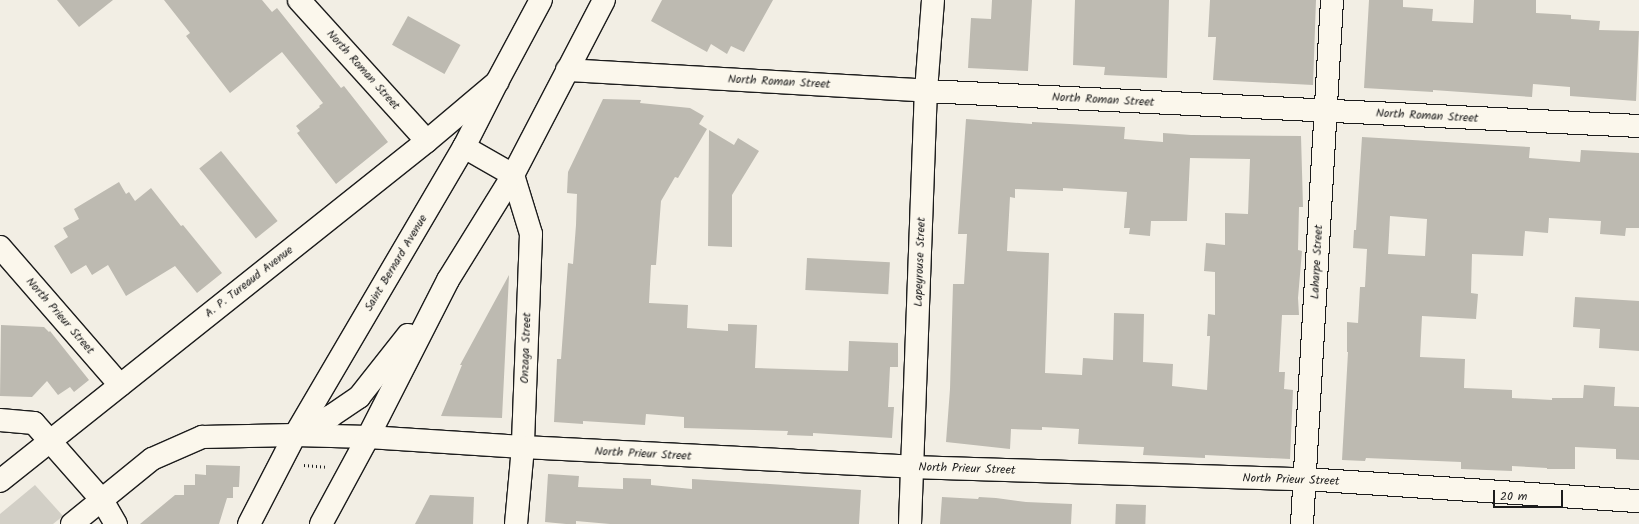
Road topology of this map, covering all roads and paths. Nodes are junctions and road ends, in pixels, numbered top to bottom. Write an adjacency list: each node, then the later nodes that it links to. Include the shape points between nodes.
1 (299, 0): 11 (street, North Roman Street)
2 (541, 0): 7 (street, Saint Bernard Avenue)
3 (604, 0): 6 (street)
4 (934, 0): 8 (street, Lapeyrouse Street)
5 (1332, 0): 9 (street, Laharpe Street)
6 (567, 70): 8 (street, North Roman Street); 13 (street)
7 (497, 82): 11 (street, A. P. Tureaud Avenue); 12 (street, Saint Bernard Avenue)
8 (926, 91): 9 (street, North Roman Street); 24 (street, Lapeyrouse Street)
9 (1326, 111): 10 (street, North Roman Street); 25 (street, Laharpe Street)
10 (1639, 126)
11 (426, 141): 16 (street, A. P. Tureaud Avenue)
12 (464, 148): 13 (street); 18 (street, Saint Bernard Avenue)
13 (513, 174): 15 (street); 21 (street, Onzaga Street, via 531,234)
14 (0, 247): 16 (street, North Prieur Street)
15 (448, 280): 18 (street, via 359,397 331,416); 19 (street)
16 (120, 384): 20 (street, A. P. Tureaud Avenue)
17 (0, 420): 20 (street, via 34,423)
18 (295, 435): 19 (street, North Prieur Street); 27 (street, via 202,437 152,459); 31 (street, Saint Bernard Avenue)
19 (368, 436): 21 (street, North Prieur Street); 32 (street)
20 (49, 441): 26 (street, A. P. Tureaud Avenue); 27 (street)
21 (523, 448): 24 (street, North Prieur Street); 33 (street, Onzaga Street)
22 (300, 465): 23 (path)
23 (327, 467)
24 (913, 468): 25 (street, North Prieur Street); 34 (street, Lapeyrouse Street)
25 (1305, 479): 28 (street, North Prieur Street); 35 (street, Laharpe Street)
26 (0, 481)
27 (102, 500): 29 (street); 30 (street)
28 (1639, 501)
29 (72, 524)
30 (116, 524)
31 (249, 524)
32 (321, 524)
33 (516, 524)
34 (910, 524)
35 (1302, 524)

